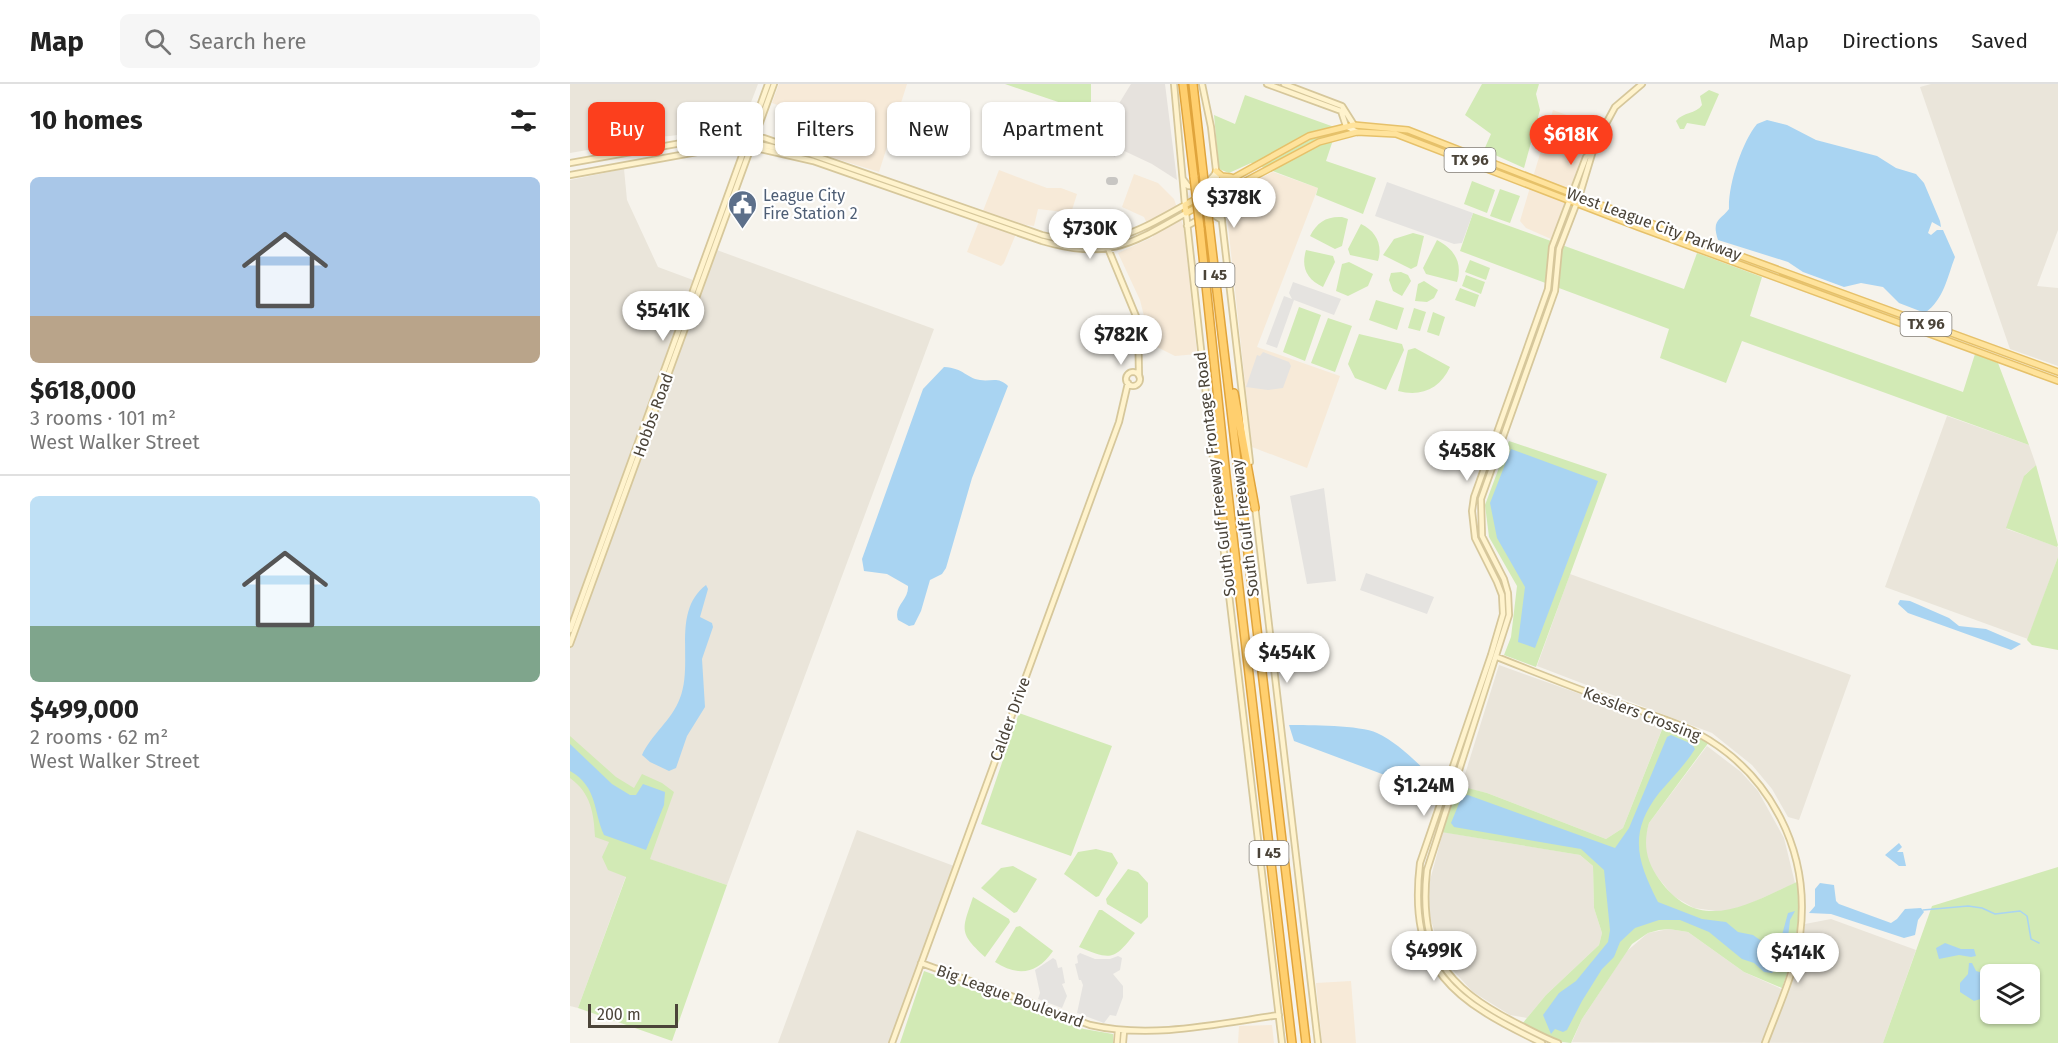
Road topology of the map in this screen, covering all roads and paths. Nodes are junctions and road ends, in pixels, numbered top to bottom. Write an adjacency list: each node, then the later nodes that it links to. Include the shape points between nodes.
1 (768, 84): 10 (street, Hobbs Road)
2 (774, 84): 11 (street, Hobbs Road)
3 (1174, 84): 28 (street, South Gulf Freeway Frontage Road)
4 (1183, 84): 41 (highway, South Gulf Freeway / I 45, bridge)
5 (1195, 84): 42 (highway, South Gulf Freeway / I 45, bridge)
6 (1202, 84): 26 (street)
7 (1267, 84): 13 (street, via 1341,111)
8 (1284, 84): 12 (street, via 1342,105)
9 (1642, 84): 34 (street, via 1609,116)
10 (762, 102)
11 (763, 113)
12 (1354, 125): 13 (main road, West League City Parkway / TX 96); 34 (main road, West League City Parkway / TX 96, via 1408,130)
13 (1346, 126): 15 (street); 29 (main road, West League City Parkway / TX 96, via 1309,136)
14 (763, 132): 16 (street)
15 (1357, 132): 33 (main road, West League City Parkway / TX 96, via 1319,142); 34 (main road, West League City Parkway / TX 96, via 1380,131 1413,138)
16 (769, 139): 17 (street, West League City Parkway); 24 (street, West League City Parkway)
17 (763, 140)
18 (677, 144): 25 (street, West League City Parkway)
19 (763, 145): 24 (street)
20 (763, 146): 30 (street, West League City Parkway)
21 (677, 156): 27 (street, West League City Parkway)
22 (745, 156): 53 (street, Hobbs Road)
23 (745, 156): 54 (street, Hobbs Road)
24 (820, 159): 30 (street, West League City Parkway)
25 (570, 163)
26 (1216, 172): 28 (street, via 1213,178 1191,187); 29 (main road); 31 (street)
27 (570, 176)
28 (1181, 176): 35 (street, South Gulf Freeway Frontage Road)
29 (1235, 176): 31 (main road, West League City Parkway / TX 96)
30 (871, 178): 32 (street, West League City Parkway)
31 (1217, 186): 33 (street); 35 (main road, West League City Parkway / TX 96)
32 (918, 194): 39 (street, West League City Parkway, via 1048,237); 40 (street, West League City Parkway, via 1048,243)
33 (1219, 196): 36 (main road, West League City Parkway / TX 96); 37 (street)
34 (1575, 199): 44 (main road, West League City Parkway / TX 96); 47 (main road, West League City Parkway / TX 96); 55 (street, via 1552,247 1548,289 1474,498 1475,538 1502,595 1503,614); 56 (street, via 1558,249 1555,291 1481,499 1482,536 1508,593 1509,615)
35 (1185, 205): 36 (main road, South Gulf Freeway Frontage Road); 39 (street, West League City Parkway, via 1130,235)
36 (1186, 213): 38 (street, South Gulf Freeway Frontage Road); 40 (street, West League City Parkway, via 1131,244)
37 (1222, 220): 38 (street, via 1210,213); 51 (street)
38 (1187, 226): 52 (street, South Gulf Freeway Frontage Road)
39 (1105, 241): 40 (street)
40 (1108, 249): 43 (street, via 1138,321)
41 (1206, 287): 52 (highway); 64 (highway, South Gulf Freeway / I 45)
42 (1222, 326): 51 (highway); 65 (highway, South Gulf Freeway / I 45)
43 (1140, 361): 45 (street); 46 (street)
44 (2058, 372)
45 (1131, 373): 46 (street); 48 (street)
46 (1139, 376): 49 (street)
47 (2058, 381)
48 (1128, 383): 49 (street); 50 (street, Calder Drive)
49 (1136, 385): 50 (street, Calder Drive)
50 (1127, 396): 57 (street, Calder Drive)
51 (1255, 508): 66 (street)
52 (1221, 530): 58 (street, South Gulf Freeway Frontage Road)
53 (570, 630)
54 (570, 644)
55 (1491, 655): 56 (street, Kesslers Crossing); 67 (street, via 1420,863 1417,909 1421,933 1450,987 1469,1004)
56 (1497, 657): 68 (street, via 1426,870 1423,904 1429,934 1452,980 1476,1000); 69 (street, Kesslers Crossing, via 1695,732 1740,763 1772,801 1793,843 1801,881 1802,917 1794,964)
57 (921, 963): 59 (street, Big League Boulevard, via 1089,1025); 60 (street, Calder Drive)
58 (1279, 1015): 59 (street, Big League Boulevard); 63 (street, South Gulf Freeway Frontage Road)
59 (1121, 1031): 61 (street); 62 (street)
60 (892, 1043)
61 (1117, 1043)
62 (1123, 1043)
63 (1282, 1043)
64 (1292, 1043)
65 (1305, 1043)
66 (1318, 1043)
67 (1542, 1043)
68 (1558, 1043)
69 (1765, 1043)

